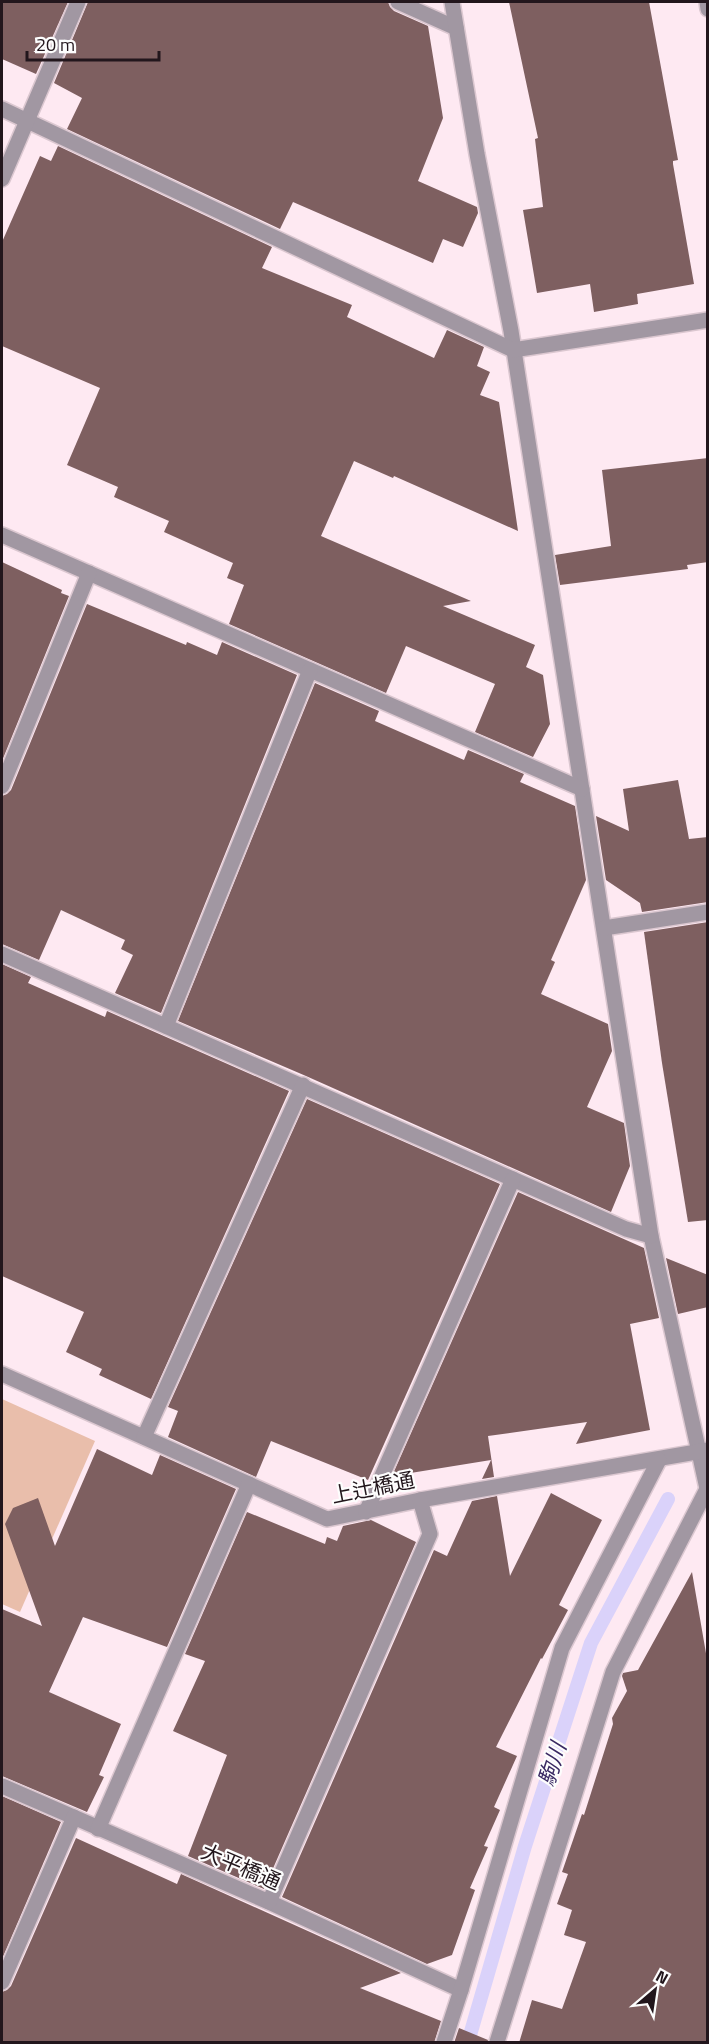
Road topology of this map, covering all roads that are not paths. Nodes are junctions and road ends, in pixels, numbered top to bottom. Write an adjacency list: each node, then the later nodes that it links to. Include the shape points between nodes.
1 (78, 2): 8 (street)
2 (398, 2): 6 (street)
3 (452, 2): 6 (street)
4 (707, 2): 5 (street)
5 (708, 9)
6 (456, 28): 11 (street)
7 (2, 109): 8 (street)
8 (27, 120): 9 (street); 11 (street)
9 (2, 179)
10 (708, 320): 11 (street)
11 (513, 350): 16 (street)
12 (2, 535): 13 (street)
13 (89, 573): 14 (street); 15 (street)
14 (310, 670): 16 (street); 20 (street)
15 (2, 786)
16 (582, 789): 18 (street)
17 (708, 912): 18 (street)
18 (604, 928): 23 (street)
19 (2, 954): 20 (street)
20 (166, 1026): 21 (street)
21 (303, 1085): 22 (street); 25 (street)
22 (513, 1179): 23 (street); 32 (street)
23 (651, 1236): 26 (street, via 688,1400)
24 (2, 1374): 25 (street, 上辻橋通)
25 (144, 1437): 28 (street, 上辻橋通)
26 (704, 1451): 27 (street, 上辻橋通); 29 (street)
27 (658, 1460): 31 (street, 上辻橋通); 38 (street, via 562,1648)
28 (249, 1484): 32 (street, 上辻橋通, via 327,1519); 35 (street)
29 (707, 1489): 30 (street); 40 (street, via 613,1672)
30 (708, 1493)
31 (420, 1500): 32 (street, 上辻橋通); 36 (street, via 430,1534)
32 (366, 1512)
33 (2, 1786): 34 (street, 大平橋通)
34 (74, 1817): 35 (street, 大平橋通); 37 (street)
35 (98, 1828): 36 (street, 大平橋通)
36 (269, 1902): 38 (street, 大平橋通)
37 (2, 1982)
38 (461, 1990): 39 (street)
39 (444, 2043)
40 (497, 2043)

